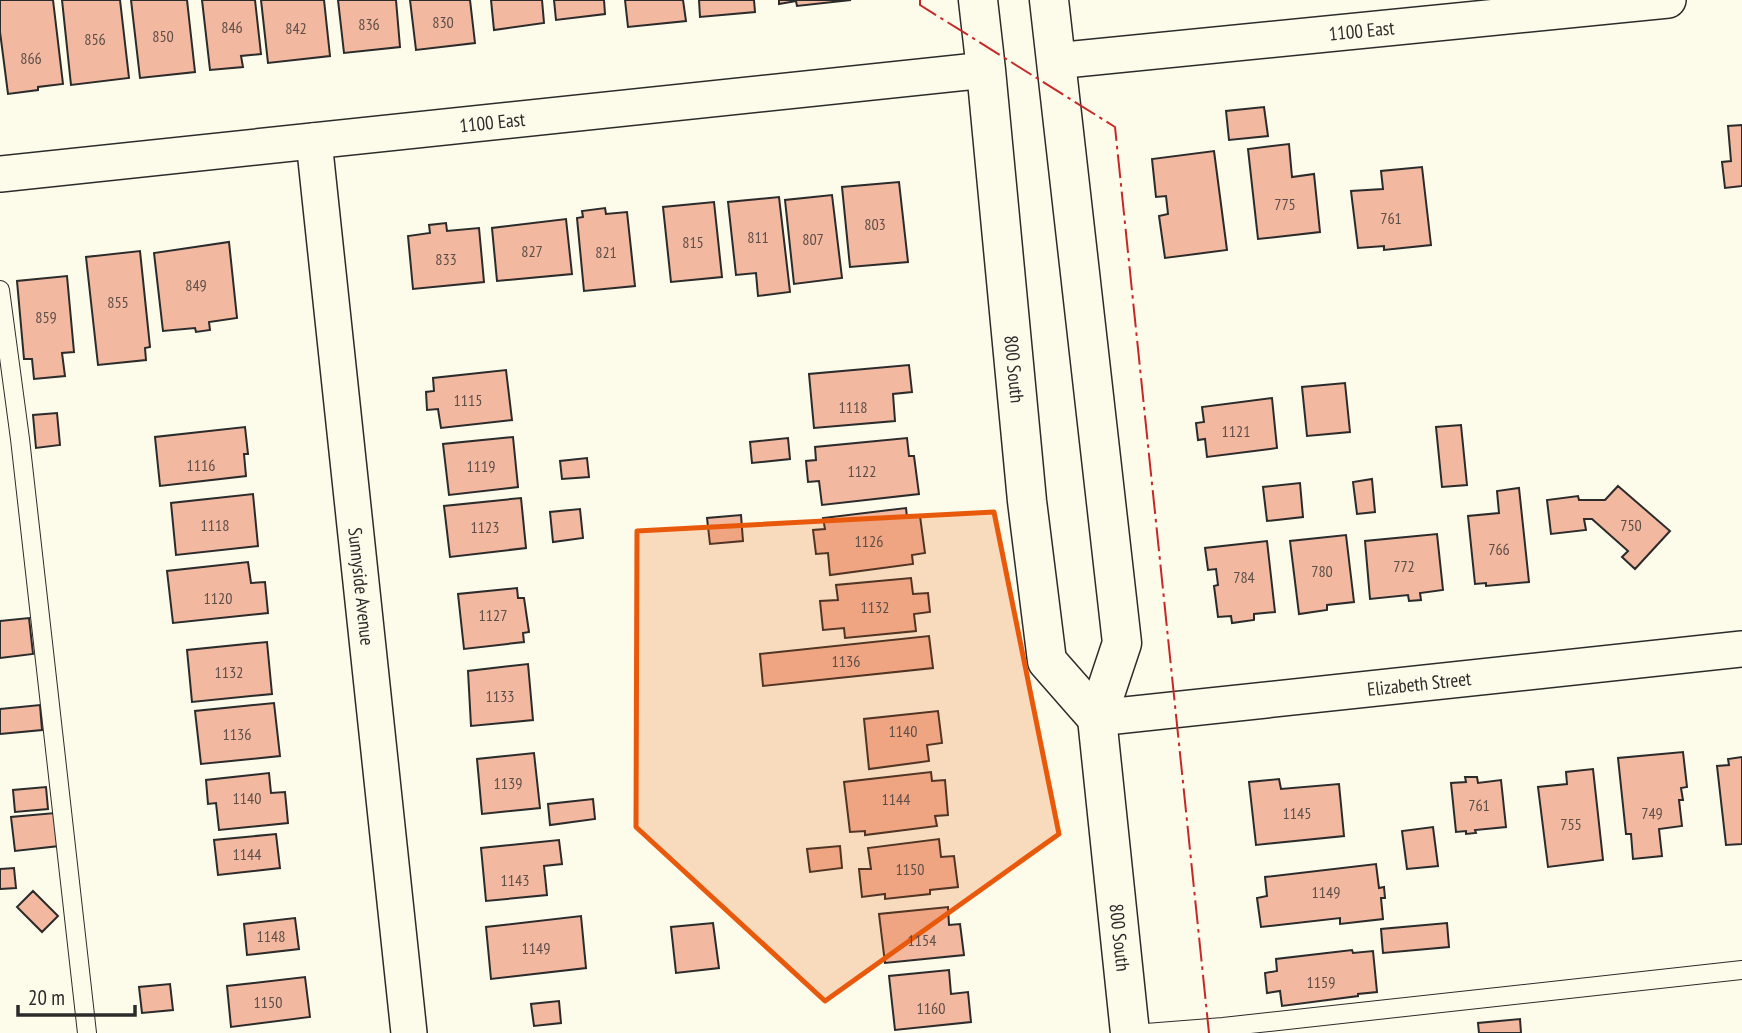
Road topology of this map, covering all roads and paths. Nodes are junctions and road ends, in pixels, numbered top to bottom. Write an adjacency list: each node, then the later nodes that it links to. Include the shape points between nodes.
1 (978, 0): 5 (main road, 800 South)
2 (1049, 0): 4 (main road, 800 South)
3 (1668, 0): 4 (street, 1100 East)
4 (1055, 61): 10 (main road, 800 South, via 1122,643)
5 (986, 71): 6 (street, 1100 East); 10 (main road, 800 South, via 1047,661)
6 (314, 141): 7 (street, 1100 East); 13 (street, Sunnyside Avenue)
7 (0, 174)
8 (0, 290): 12 (lane)
9 (1742, 649): 10 (street, Elizabeth Street)
10 (1097, 718): 14 (main road, 800 South)
11 (1742, 970): 15 (lane)
12 (87, 1033)
13 (409, 1033)
14 (1130, 1033)
15 (1146, 1033)

